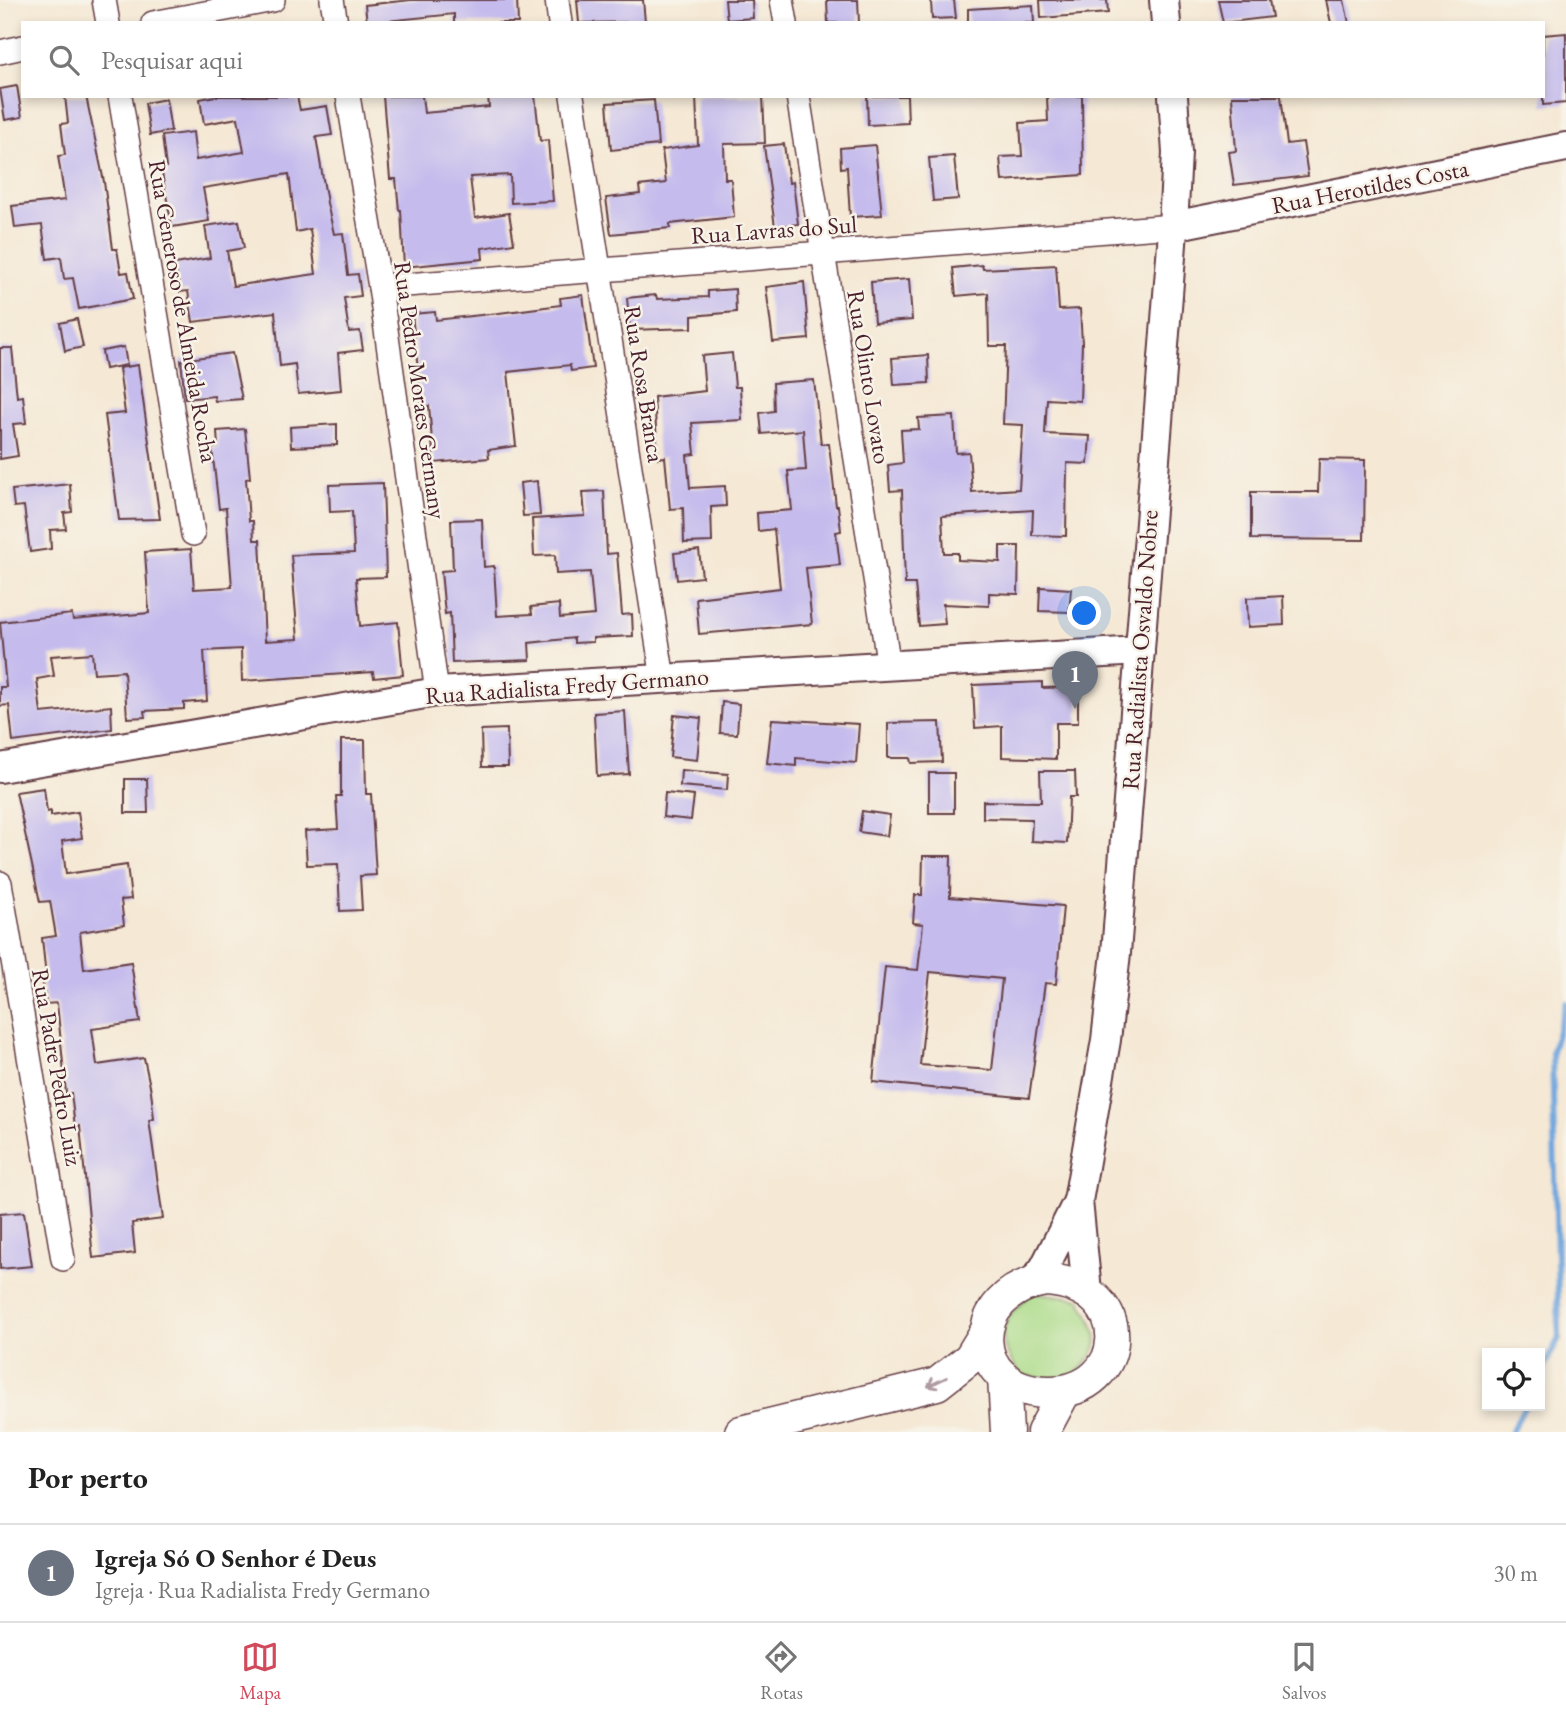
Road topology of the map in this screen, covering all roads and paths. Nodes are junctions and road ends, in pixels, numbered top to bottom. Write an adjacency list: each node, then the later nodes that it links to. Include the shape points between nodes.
1 (104, 0): 7 (street)
2 (273, 0): 8 (street)
3 (332, 0): 9 (street)
4 (557, 0): 10 (street)
5 (782, 0): 11 (street)
6 (1164, 0): 12 (street)
7 (108, 21)
8 (163, 21)
9 (336, 21)
10 (561, 21)
11 (786, 21)
12 (1166, 21)
13 (21, 47): 14 (street)
14 (0, 52)
15 (120, 98): 25 (street, Rua Generoso de Almeida Rocha)
16 (348, 98): 24 (street, Rua Pedro Moraes Germany)
17 (572, 98): 23 (street, Rua Rosa Branca)
18 (798, 98): 22 (street, Rua Olinto Lovato)
19 (1173, 98): 21 (street, Rua Radialista Osvaldo Nobre, via 1177,153)
20 (1566, 147): 21 (street, Rua Herotildes Costa)
21 (1173, 226): 22 (street, Rua Lavras do Sul); 26 (street, Rua Radialista Osvaldo Nobre)
22 (823, 253): 23 (street, Rua Lavras do Sul); 27 (street, Rua Olinto Lovato)
23 (599, 270): 24 (street, Rua Lavras do Sul); 28 (street, Rua Rosa Branca)
24 (380, 287): 29 (street, Rua Pedro Moraes Germany)
25 (193, 534)
26 (1140, 651): 27 (street, Rua Radialista Fredy Germano); 32 (street, Rua Radialista Osvaldo Nobre, via 1116,953)
27 (889, 666): 28 (street, Rua Radialista Fredy Germano)
28 (663, 679): 29 (street, Rua Radialista Fredy Germano)
29 (437, 692): 30 (street, Rua Radialista Fredy Germano)
30 (0, 768)
31 (0, 883): 33 (street, Rua Padre Pedro Luiz)
32 (1078, 1201): 34 (street, Rua Radialista Osvaldo Nobre); 35 (street, Rua Radialista Osvaldo Nobre)
33 (63, 1259)
34 (1033, 1282): 35 (main road, via 1061,1281); 36 (main road, via 1009,1293 991,1311)
35 (1087, 1291): 38 (main road, via 1109,1316 1112,1347 1096,1374)
36 (984, 1335): 37 (main road, via 986,1351); 39 (main road, one-way to 39, via 970,1358 937,1384)
37 (1004, 1377): 38 (main road, via 1031,1391); 40 (main road)
38 (1065, 1391): 41 (main road)
39 (741, 1432)
40 (1007, 1432)
41 (1043, 1432)

